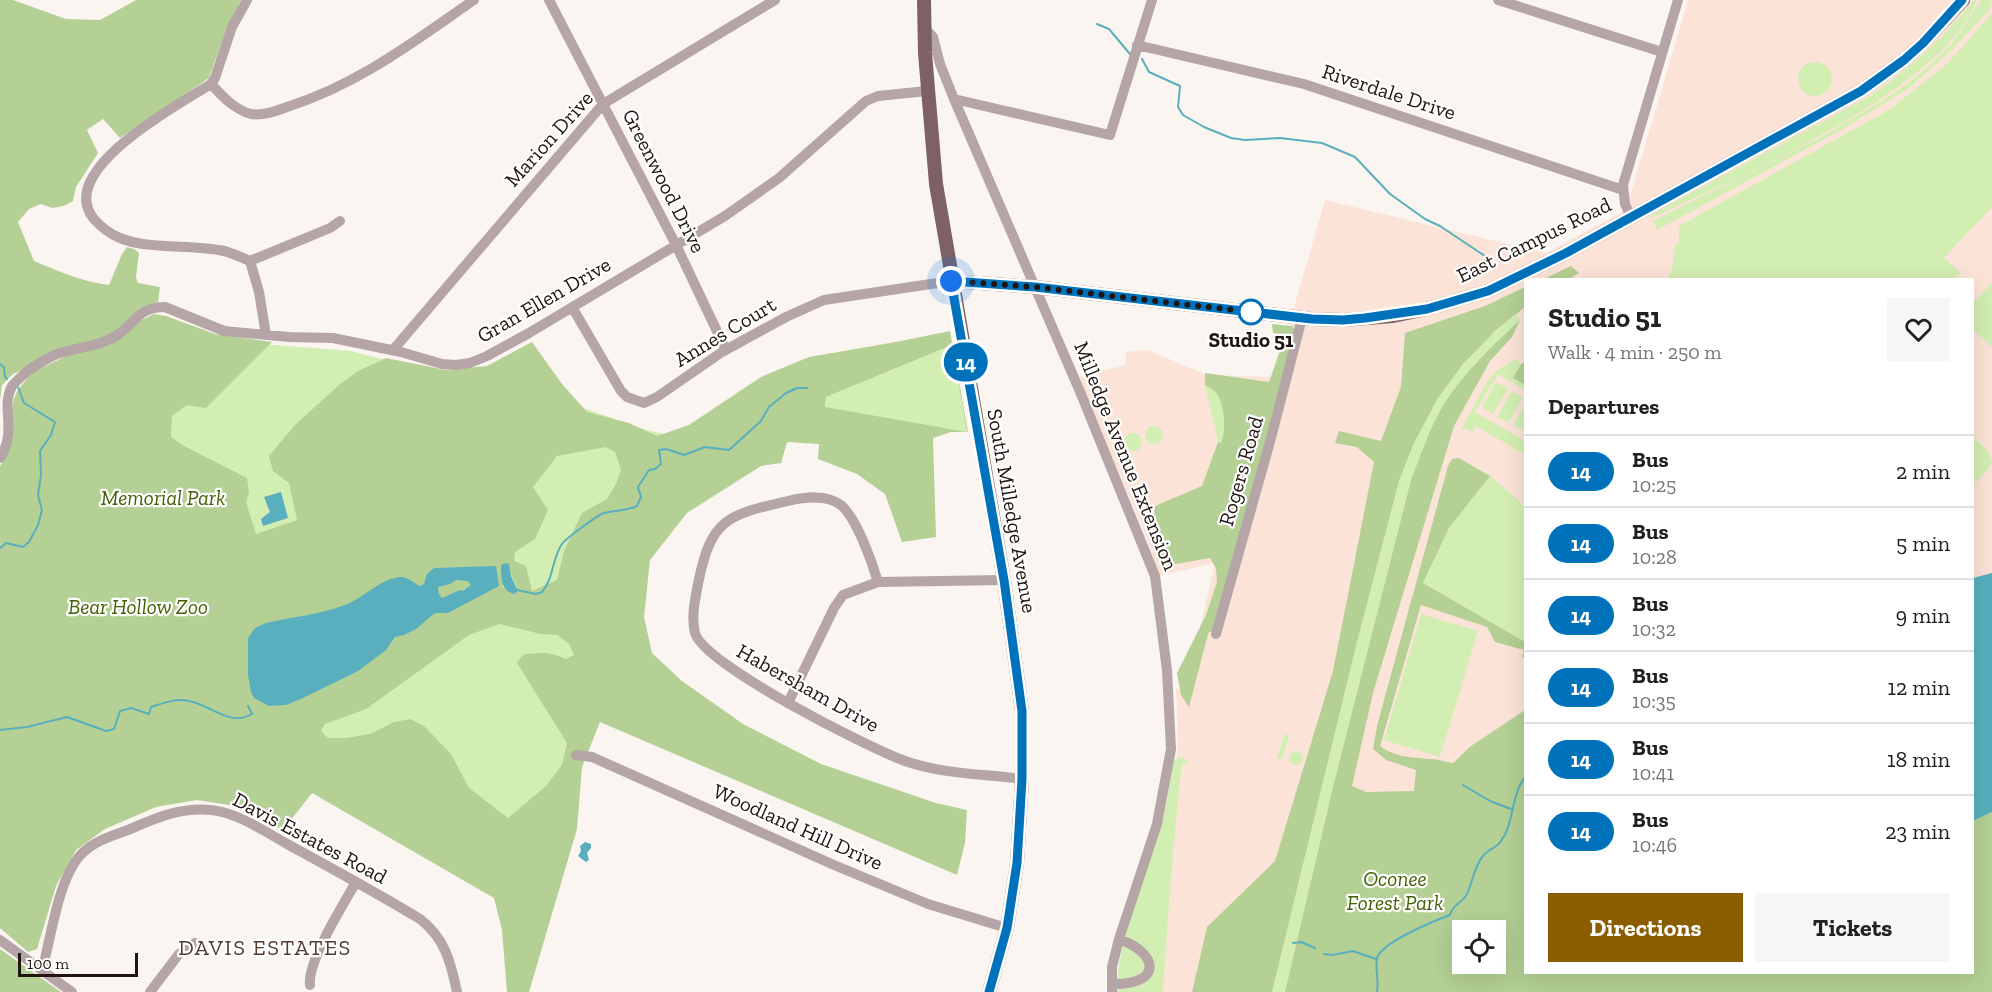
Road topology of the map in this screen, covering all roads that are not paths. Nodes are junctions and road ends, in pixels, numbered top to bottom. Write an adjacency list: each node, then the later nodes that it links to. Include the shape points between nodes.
1 (247, 0): 13 (street, via 232,27)
2 (474, 0): 13 (street, via 393,57 312,99 275,111 242,111)
3 (549, 0): 16 (street, Greenwood Drive)
4 (775, 0): 16 (street, Marion Drive)
5 (924, 0): 10 (main road, South Milledge Avenue)
6 (1152, 0): 11 (street)
7 (1498, 0): 12 (street)
8 (1678, 0): 12 (street)
9 (1963, 0): 18 (main road, East Campus Road, via 1911,54 1861,91)
10 (924, 27): 14 (main road, South Milledge Avenue); 15 (street, Milledge Avenue Extension, via 933,37)
11 (1137, 45): 15 (street, via 1110,135); 17 (street, Riverdale Drive, via 1304,84)
12 (1662, 52): 17 (street)
13 (211, 84): 21 (street, via 154,120 108,156 89,181 87,210 106,230 121,238 226,251)
14 (927, 91): 20 (street, Gran Ellen Drive, via 866,101 767,188); 22 (main road, South Milledge Avenue)
15 (954, 99): 23 (street, Milledge Avenue Extension)
16 (603, 104): 20 (street, Greenwood Drive); 27 (street, Marion Drive)
17 (1623, 190): 18 (street)
18 (1631, 217): 25 (main road, East Campus Road, via 1488,291 1436,307 1393,316)
19 (340, 221): 21 (street)
20 (676, 246): 24 (street, Gran Ellen Drive); 28 (street, Greenwood Drive)
21 (250, 261): 26 (street)
22 (951, 281): 23 (main road, East Campus Road); 28 (street, Annes Court, via 824,300); 30 (main road, South Milledge Avenue)
23 (1035, 287): 25 (main road, East Campus Road); 38 (street, Milledge Avenue Extension, via 1131,512 1158,594 1171,749 1156,824)
24 (572, 307): 27 (street, Gran Ellen Drive, via 470,363 442,364); 28 (street, Annes Court, via 621,391 635,402 657,397)
25 (1302, 318): 32 (street, Rogers Road)
26 (266, 334): 27 (street, Gran Ellen Drive, via 333,338); 29 (street, Gran Ellen Drive, via 224,331 165,307 145,310 110,339 55,355 16,381 8,396 10,434)
27 (393, 350)
28 (726, 350)
29 (0, 458)
30 (1004, 580): 31 (street); 35 (main road, South Milledge Avenue, via 1022,711)
31 (878, 582): 33 (street, via 843,595); 33 (street, Habersham Drive, via 861,536 846,510 834,501 800,498 753,509 717,529 701,568 693,613 695,633 712,656)
32 (1216, 634)
33 (788, 703): 35 (street, Habersham Drive, via 906,761 936,769)
34 (576, 755): 37 (street, Woodland Hill Drive, via 592,757 928,904)
35 (1022, 779): 37 (main road, South Milledge Avenue, via 1017,863)
36 (356, 882): 41 (street, Davis Estates Road, via 230,815 195,809 168,813 92,845 76,860 67,878); 42 (street, via 315,959); 46 (street, Davis Estates Road, via 430,927 445,947)
37 (1007, 928): 47 (main road, South Milledge Avenue)
38 (1119, 939): 43 (street, Milledge Avenue Extension); 43 (street, via 1143,952 1148,972 1139,981)
39 (0, 940): 41 (street)
40 (195, 943): 45 (street, via 179,954)
41 (42, 970): 44 (street)
42 (310, 985)
43 (1112, 988)
44 (72, 992)
45 (150, 992)
46 (457, 992)
47 (989, 992)

